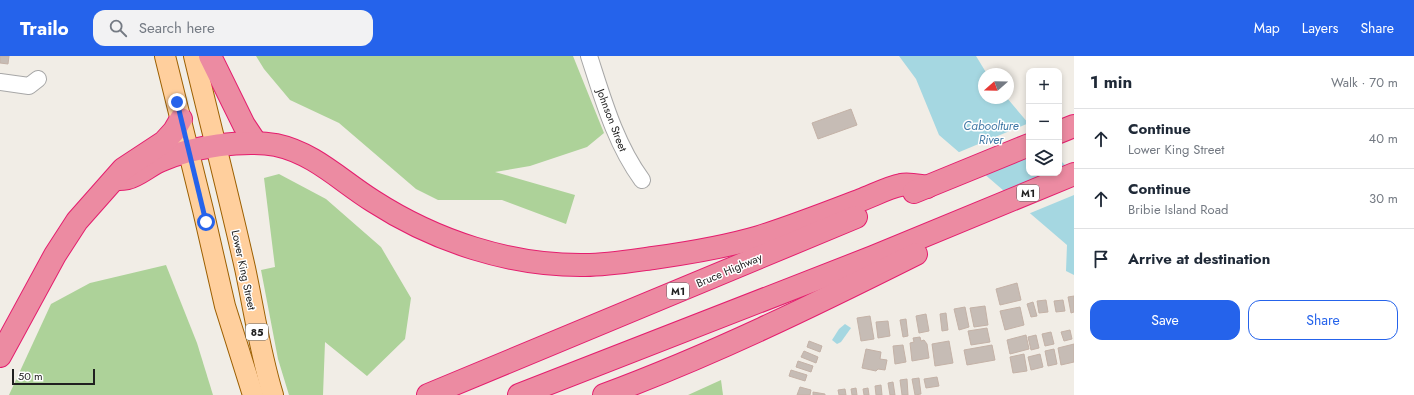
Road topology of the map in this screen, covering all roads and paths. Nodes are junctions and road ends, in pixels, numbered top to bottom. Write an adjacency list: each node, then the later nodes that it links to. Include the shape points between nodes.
1 (165, 56): 7 (main road)
2 (194, 56): 11 (main road, 85)
3 (210, 56): 10 (highway, via 244,125)
4 (589, 56): 16 (street, Johnson Street, via 619,143)
5 (38, 79): 6 (street, via 28,86)
6 (0, 82)
7 (181, 119): 13 (main road); 15 (highway, via 164,142 123,168)
8 (1074, 126): 9 (highway)
9 (1062, 131)
10 (256, 143): 11 (highway); 17 (highway, via 276,145 304,154 393,213 448,239 482,251 523,260 560,264 616,262 722,246 794,225 902,184)
11 (216, 145): 13 (highway); 22 (main road, Lower King Street / 85)
12 (1026, 146): 17 (highway, Bruce Highway / M1)
13 (189, 152): 15 (highway, via 162,159 129,178); 21 (main road, via 225,306)
14 (1074, 174): 18 (highway, M1)
15 (115, 179): 19 (highway, via 68,233)
16 (642, 180)
17 (927, 187): 23 (highway, Bruce Highway / M1)
18 (945, 228): 20 (highway, via 925,250 773,325); 24 (highway, M1)
19 (0, 356)
20 (665, 372): 25 (highway); 26 (highway, via 650,386)
21 (253, 395)
22 (273, 395)
23 (428, 395)
24 (519, 395)
25 (604, 395)
26 (632, 395)

